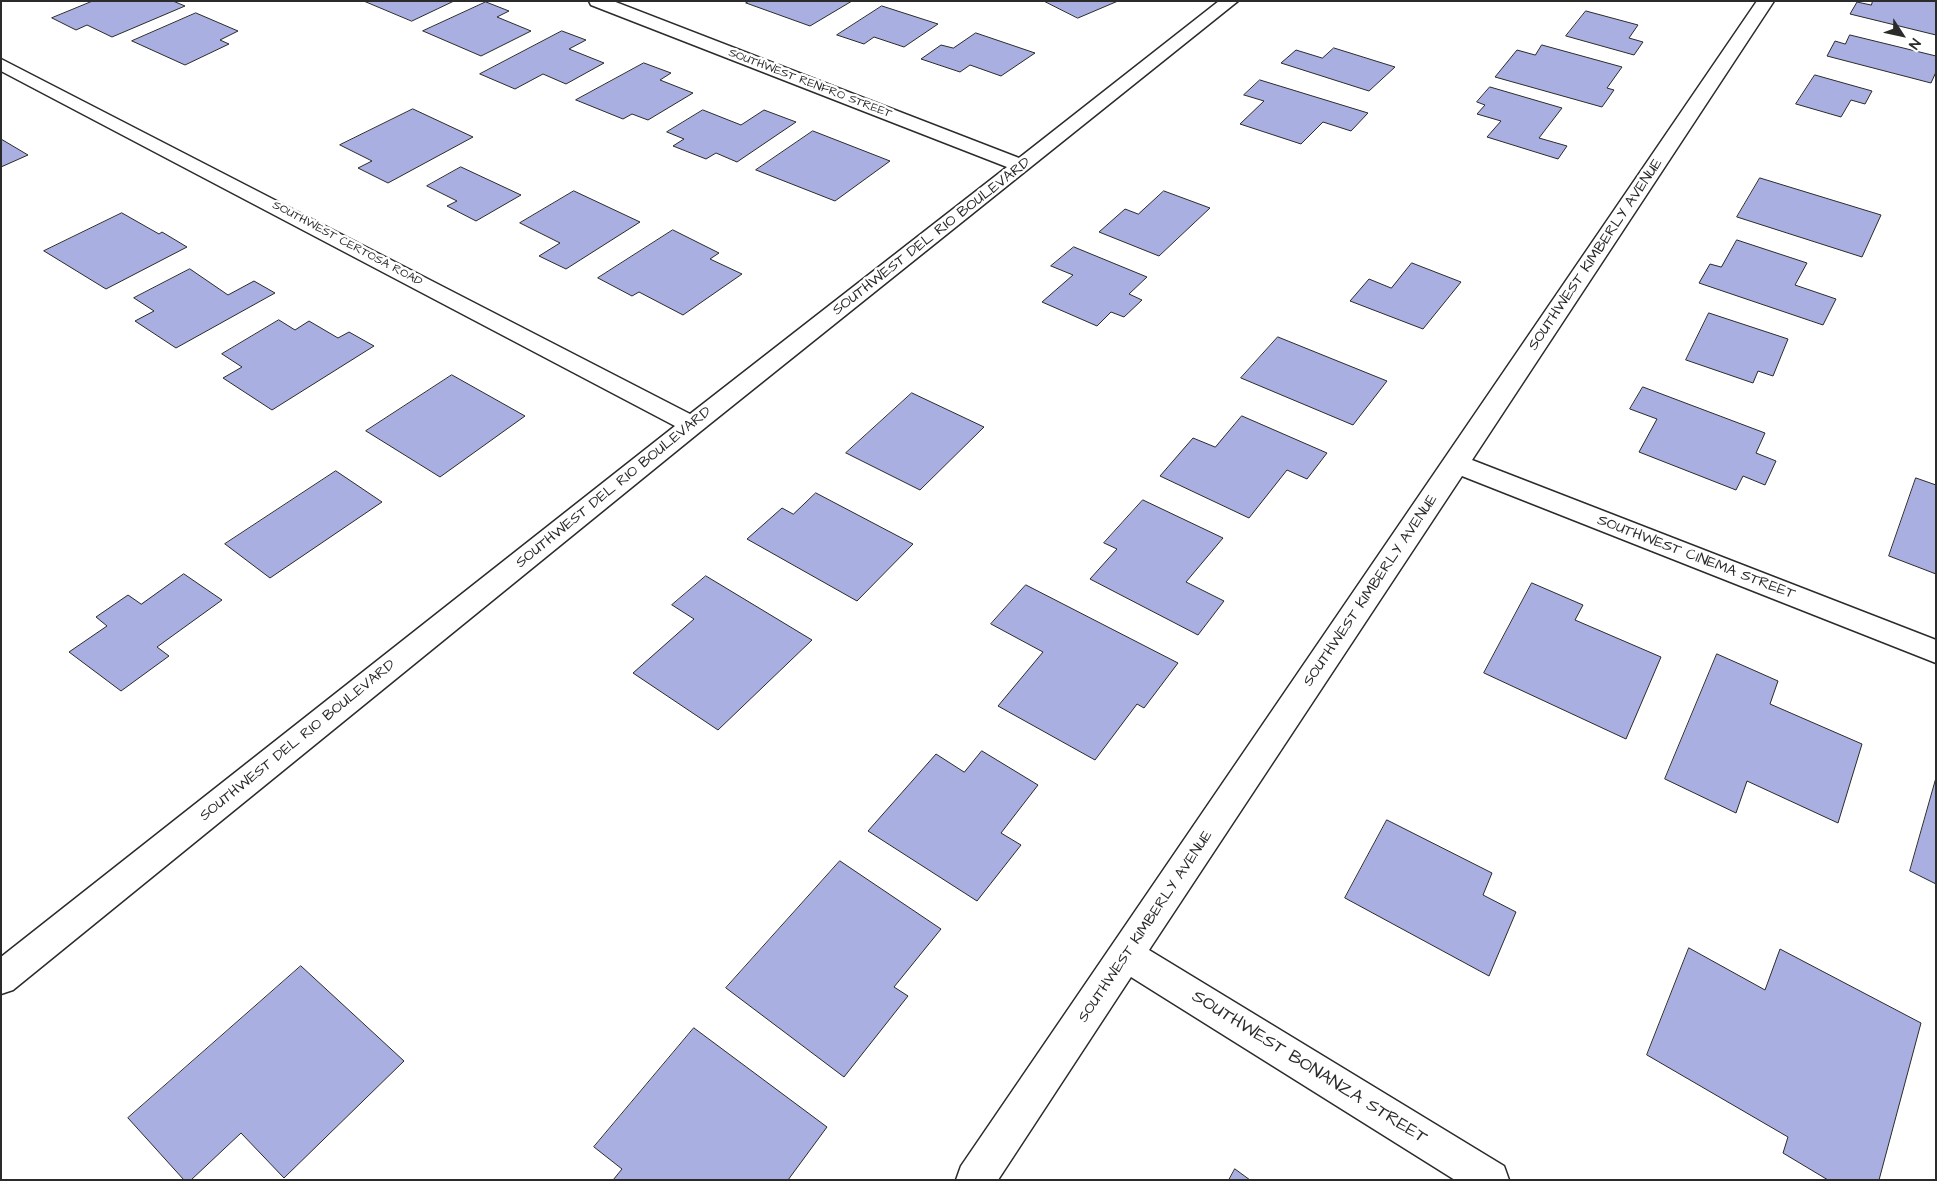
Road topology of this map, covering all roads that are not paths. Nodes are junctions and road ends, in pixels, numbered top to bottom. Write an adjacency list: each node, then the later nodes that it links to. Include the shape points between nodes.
1 (597, 1): 5 (street, SOUTHWEST RENFRO STREET)
2 (1230, 1): 5 (street, SOUTHWEST DEL RIO BOULEVARD)
3 (1766, 1): 7 (street, SOUTHWEST KIMBERLY AVENUE)
4 (1, 64): 6 (street, SOUTHWEST CERTOSA ROAD)
5 (1022, 166): 6 (street, SOUTHWEST DEL RIO BOULEVARD)
6 (692, 425): 10 (street, SOUTHWEST DEL RIO BOULEVARD)
7 (1457, 464): 8 (street, SOUTHWEST CINEMA STREET); 9 (street, SOUTHWEST KIMBERLY AVENUE)
8 (1936, 652)
9 (1127, 955): 11 (street, SOUTHWEST KIMBERLY AVENUE); 12 (street, SOUTHWEST BONANZA STREET)
10 (1, 978)
11 (975, 1180)
12 (1490, 1180)

